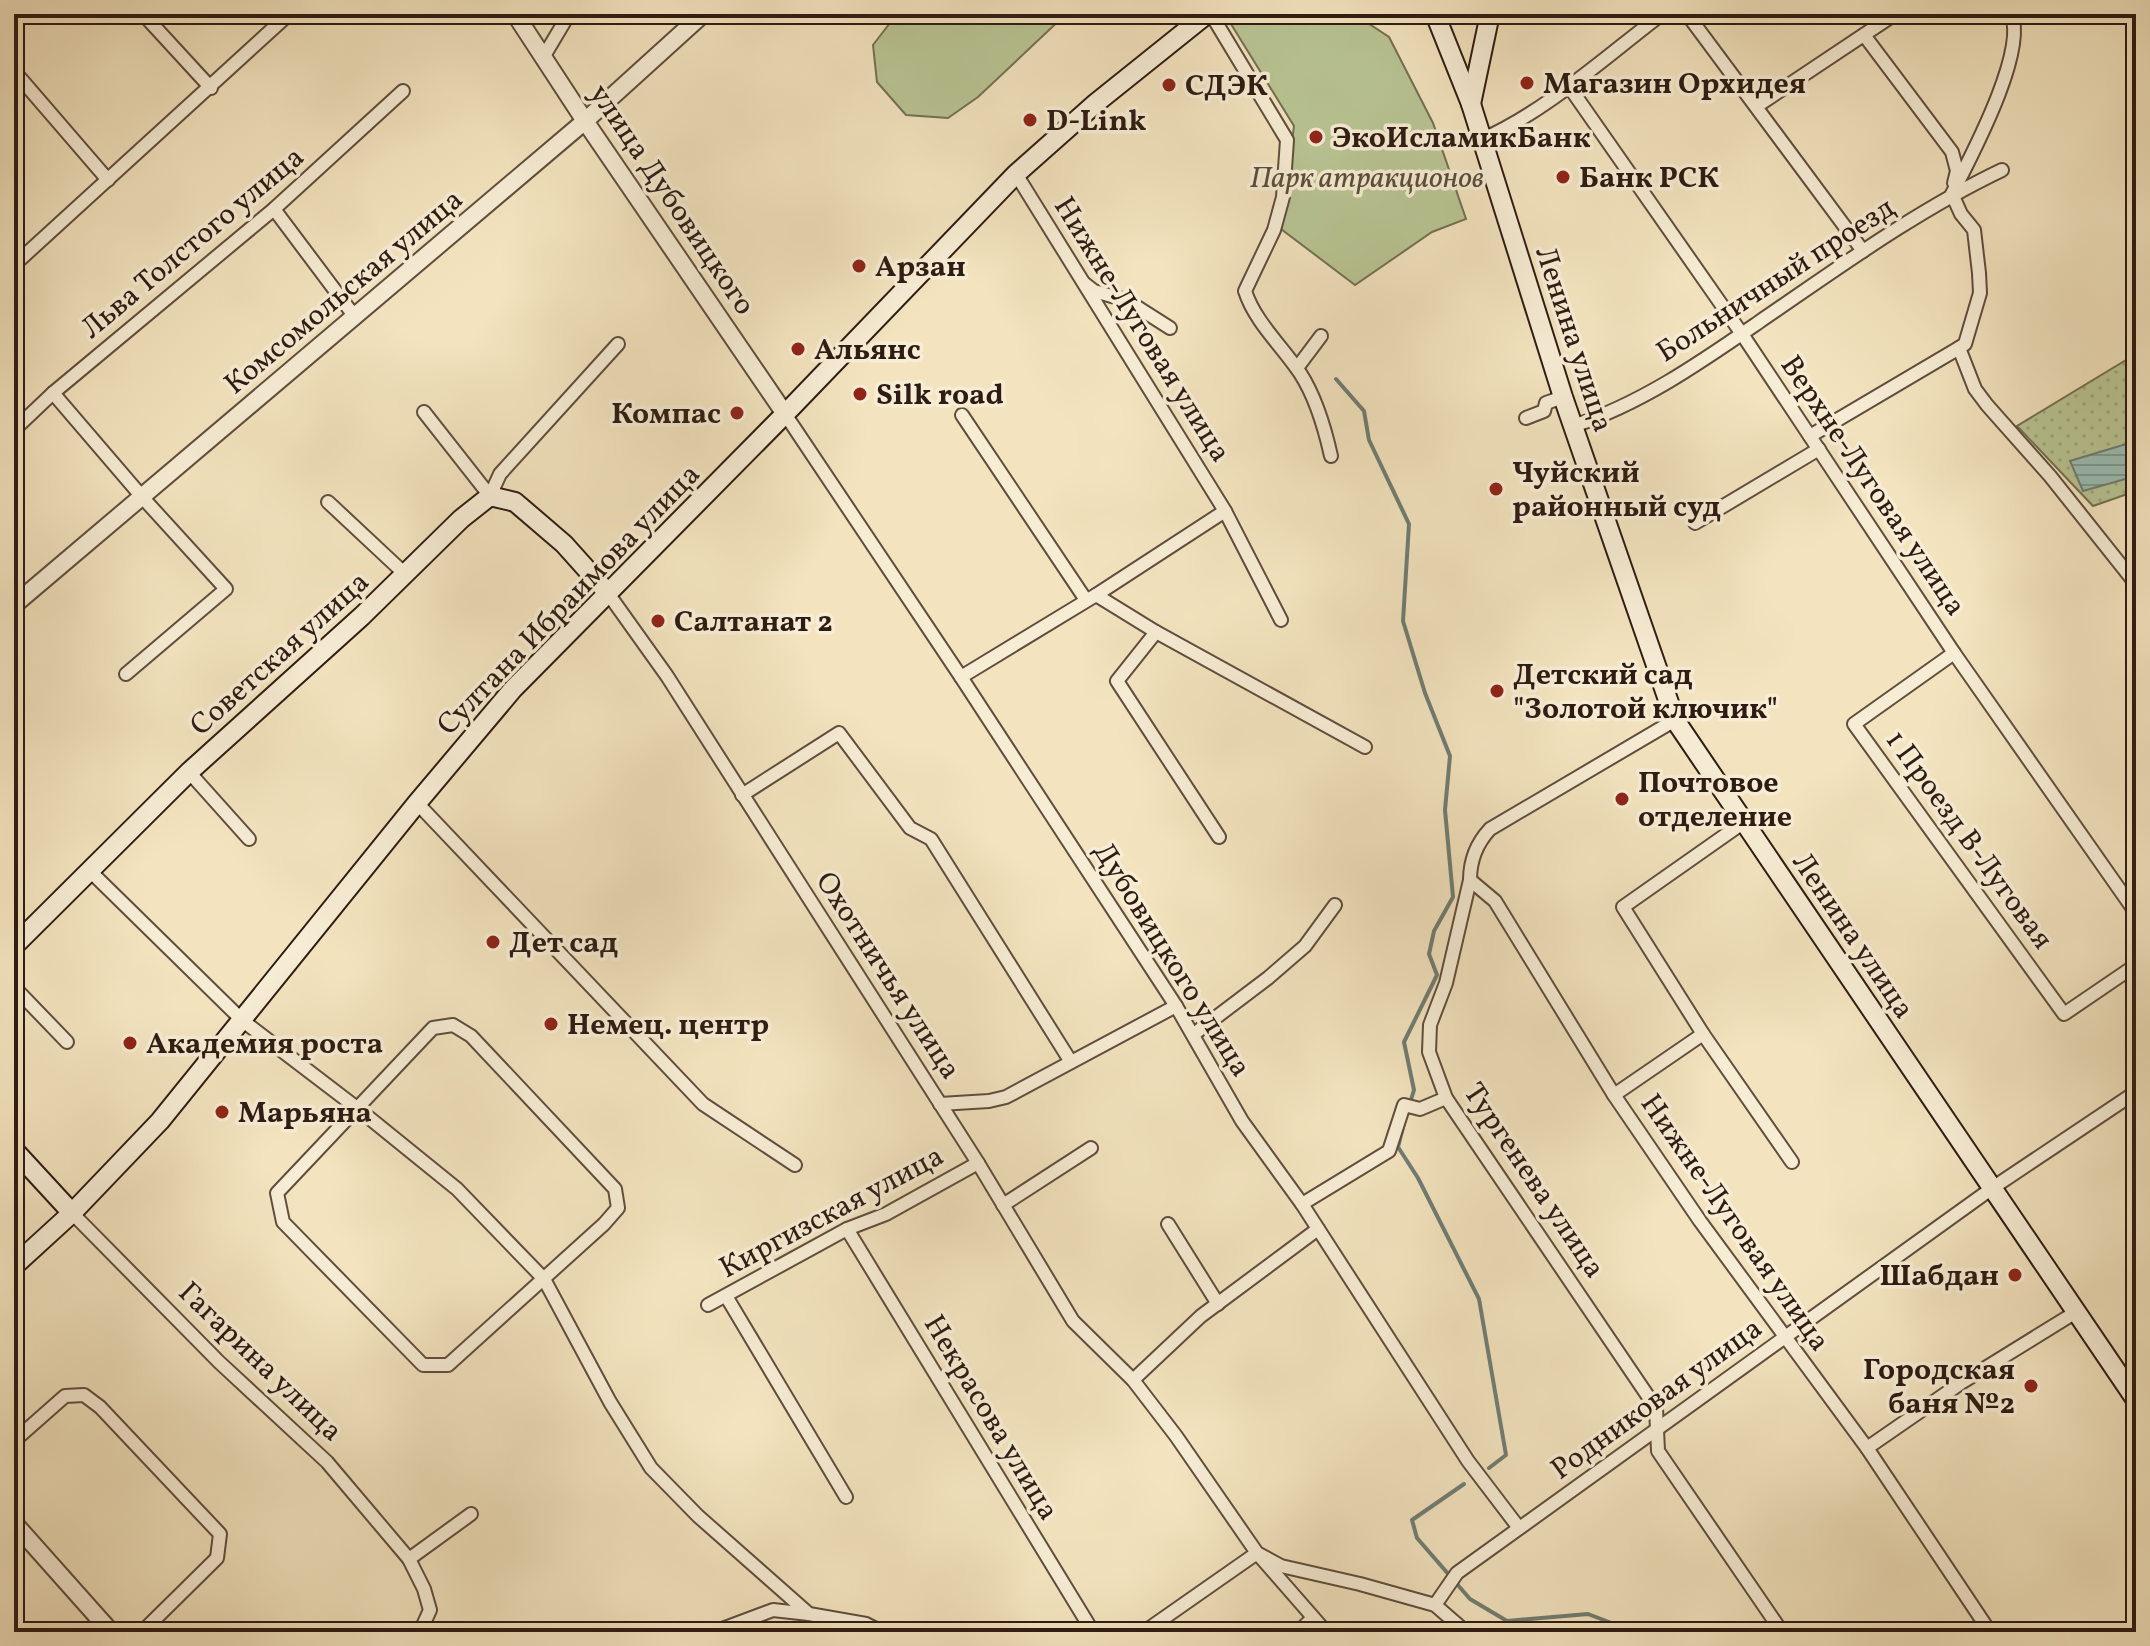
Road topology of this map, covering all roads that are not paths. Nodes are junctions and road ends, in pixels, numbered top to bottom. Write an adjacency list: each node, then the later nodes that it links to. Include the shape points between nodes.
1 (143, 14): 21 (street)
2 (289, 14): 21 (street)
3 (515, 14): 17 (street, улица Дубовицкого)
4 (569, 14): 17 (street)
5 (703, 14): 25 (street, Комсомольская улица)
6 (1209, 14): 28 (main road, Султана Ибраимова улица); 41 (street, via 1287,140 1283,197 1274,230 1245,291 1250,308)
7 (1421, 14): 19 (main road)
8 (1435, 14): 19 (main road)
9 (1447, 14): 10 (main road)
10 (1462, 14)
11 (1490, 14): 23 (main road)
12 (1662, 14): 20 (street)
13 (1687, 14): 24 (street)
14 (1895, 14): 16 (street)
15 (2011, 14): 30 (street, via 2015,22 2007,70)
16 (1864, 35): 24 (street); 30 (street, via 1952,152 1957,171)
17 (544, 56): 25 (street, улица Дубовицкого)
18 (14, 71): 29 (street)
19 (1461, 76): 23 (main road, Ленина улица)
20 (1568, 85): 26 (street); 37 (street, Верхне-Луговая улица)
21 (211, 88): 29 (street)
22 (403, 91): 31 (street, Льва Толстого улица)
23 (1471, 104): 26 (main road, Ленина улица)
24 (1757, 106): 32 (street)
25 (585, 121): 35 (street, Комсомольская улица); 45 (street, улица Дубовицкого)
26 (1483, 139): 43 (main road, Ленина улица)
27 (2002, 170): 30 (street, Больничный проезд)
28 (1016, 174): 34 (street, Нижне-Луговая улица); 45 (main road, Султана Ибраимова улица)
29 (108, 180): 33 (street)
30 (1952, 194): 32 (street, Больничный проезд); 40 (street, via 1974,230 1980,293 1965,344)
31 (274, 209): 35 (street); 42 (street, Льва Толстого улица)
32 (1863, 251): 37 (street, Больничный проезд)
33 (14, 265)
34 (1083, 282): 36 (street, via 1094,291 1126,300); 56 (street, Нижне-Луговая улица)
35 (355, 317): 54 (street, Комсомольская улица)
36 (1170, 328)
37 (1742, 334): 48 (street, Больничный проезд, via 1674,378 1604,416); 50 (street, Верхне-Луговая улица)
38 (1321, 336): 41 (street)
39 (618, 344): 53 (street, Советская улица, via 500,474)
40 (1959, 348): 50 (street); 59 (street, via 1987,405)
41 (1297, 368): 52 (street)
42 (53, 393): 49 (street, Льва Толстого улица); 54 (street)
43 (1563, 397): 47 (street); 48 (main road, Ленина улица)
44 (424, 412): 53 (street)
45 (785, 414): 60 (main road, Султана Ибраимова улица); 67 (street, Дубовицкого улица)
46 (962, 415): 61 (street)
47 (1526, 418)
48 (1573, 426): 68 (main road, Ленина улица)
49 (14, 430)
50 (1810, 436): 51 (street, Верхне-Луговая улица)
51 (1819, 449): 57 (street); 65 (street, Верхне-Луговая улица)
52 (1331, 456)
53 (490, 496): 58 (main road, Советская улица); 60 (main road, via 525,510)
54 (143, 498): 62 (street, Комсомольская улица); 66 (street, via 226,589)
55 (328, 502): 58 (street, Советская улица)
56 (1225, 511): 61 (street); 63 (street, Нижне-Луговая улица)
57 (1695, 523)
58 (405, 574): 70 (main road, Советская улица)
59 (2136, 584)
60 (607, 592): 71 (street, Охотничья улица); 72 (main road, Султана Ибраимова улица, via 513,689)
61 (1091, 598): 64 (street); 67 (street)
62 (14, 605)
63 (1281, 620)
64 (1156, 632): 69 (street); 74 (street, via 1117,681)
65 (1954, 653): 79 (street, Верхне-Луговая улица); 81 (street, 1 Проезд В-Луговая, via 1854,724 2064,1014)
66 (126, 674)
67 (961, 677): 83 (street, Дубовицкого улица)
68 (1675, 720): 73 (main road, Ленина улица); 77 (street, Тургенева улица, via 1490,829 1480,840)
69 (1365, 747)
70 (189, 772): 75 (street, Советская улица); 76 (main road, Советская улица)
71 (742, 795): 88 (street, via 839,733 910,828 931,839); 92 (street, Охотничья улица)
72 (417, 803): 84 (main road, Султана Ибраимова улица); 98 (street, via 703,1104)
73 (1744, 822): 86 (street, via 1623,907); 99 (main road, Ленина улица)
74 (1219, 837)
75 (249, 839)
76 (90, 871): 80 (main road, Советская улица); 84 (street)
77 (1470, 880): 89 (street, Нижне-Луговая улица, via 1495,901); 90 (street, Тургенева улица, via 1446,983 1430,1025 1429,1052)
78 (1335, 905): 85 (street, via 1305,946)
79 (2136, 913)
80 (14, 946)
81 (2136, 965)
82 (14, 987): 87 (street)
83 (1176, 1006): 85 (street, Дубовицкого улица); 88 (street, Киргизская улица)
84 (243, 1021): 93 (street); 102 (main road, Султана Ибраимова улица, via 160,1121)
85 (1194, 1034): 100 (street, Дубовицкого улица, via 1242,1121)
86 (1703, 1034): 89 (street); 96 (street)
87 (67, 1042)
88 (1071, 1062): 92 (street, Киргизская улица, via 1006,1097)
89 (1614, 1095): 112 (street, Нижне-Луговая улица)
90 (1446, 1098): 100 (street, via 1420,1109 1404,1105 1389,1151); 115 (street, Тургенева улица, via 1656,1408)
91 (2134, 1098): 99 (street, Родниковая улица)
92 (940, 1104): 97 (street, Охотничья улица)
93 (357, 1108): 107 (street, via 457,1189); 107 (street, via 433,1028 453,1025 471,1036 615,1189 618,1208); 107 (street, via 277,1193 283,1222 423,1365 448,1365)
94 (1091, 1148): 101 (street)
95 (14, 1150): 102 (main road, Гагарина улица)
96 (1792, 1162)
97 (978, 1163): 101 (street, Охотничья улица); 104 (street, Киргизская улица, via 886,1214)
98 (795, 1165)
99 (1991, 1189): 111 (main road, Ленина улица); 112 (street, Родниковая улица)
100 (1302, 1204): 105 (street, Дубовицкого улица)
101 (1003, 1205): 113 (street, Охотничья улица, via 1073,1321)
102 (72, 1213): 106 (main road, Султана Ибраимова улица); 123 (street, Гагарина улица, via 327,1462)
103 (1168, 1224): 109 (street)
104 (847, 1229): 108 (street, Киргизская улица); 132 (street, Некрасова улица)
105 (1318, 1229): 109 (street); 121 (street, Дубовицкого улица, via 1468,1461)
106 (14, 1266)
107 (544, 1279): 125 (street, via 651,1468)
108 (726, 1296): 110 (street, Киргизская улица); 118 (street)
109 (1218, 1304): 113 (street)
110 (708, 1305)
111 (2076, 1312): 114 (main road, Ленина улица); 117 (street)
112 (1785, 1337): 115 (street, Родниковая улица); 117 (street, Нижне-Луговая улица)
113 (1133, 1380): 122 (street, Охотничья улица)
114 (2136, 1400)
115 (1657, 1429): 121 (street, Родниковая улица); 137 (street, Тургенева улица, via 1658,1451)
116 (14, 1441): 128 (street, via 65,1396 84,1395 220,1534 217,1558)
117 (1867, 1448): 138 (street, Нижне-Луговая улица)
118 (846, 1497)
119 (471, 1514): 123 (street)
120 (14, 1523): 127 (street)
121 (1519, 1528): 124 (street, Родниковая улица, via 1457,1573)
122 (1257, 1553): 124 (street, via 1281,1566); 126 (street, Охотничья улица); 133 (street)
123 (409, 1559): 129 (street, Гагарина улица, via 430,1610)
124 (1435, 1605): 136 (street)
125 (809, 1614): 130 (street, via 773,1610); 131 (street)
126 (1313, 1618): 134 (street); 135 (street, Охотничья улица)
127 (111, 1632)
128 (142, 1632)
129 (420, 1632)
130 (714, 1632)
131 (882, 1632)
132 (1093, 1632)
133 (1144, 1632)
134 (1298, 1632)
135 (1326, 1632)
136 (1466, 1632)
137 (1782, 1632)
138 (1990, 1632)

